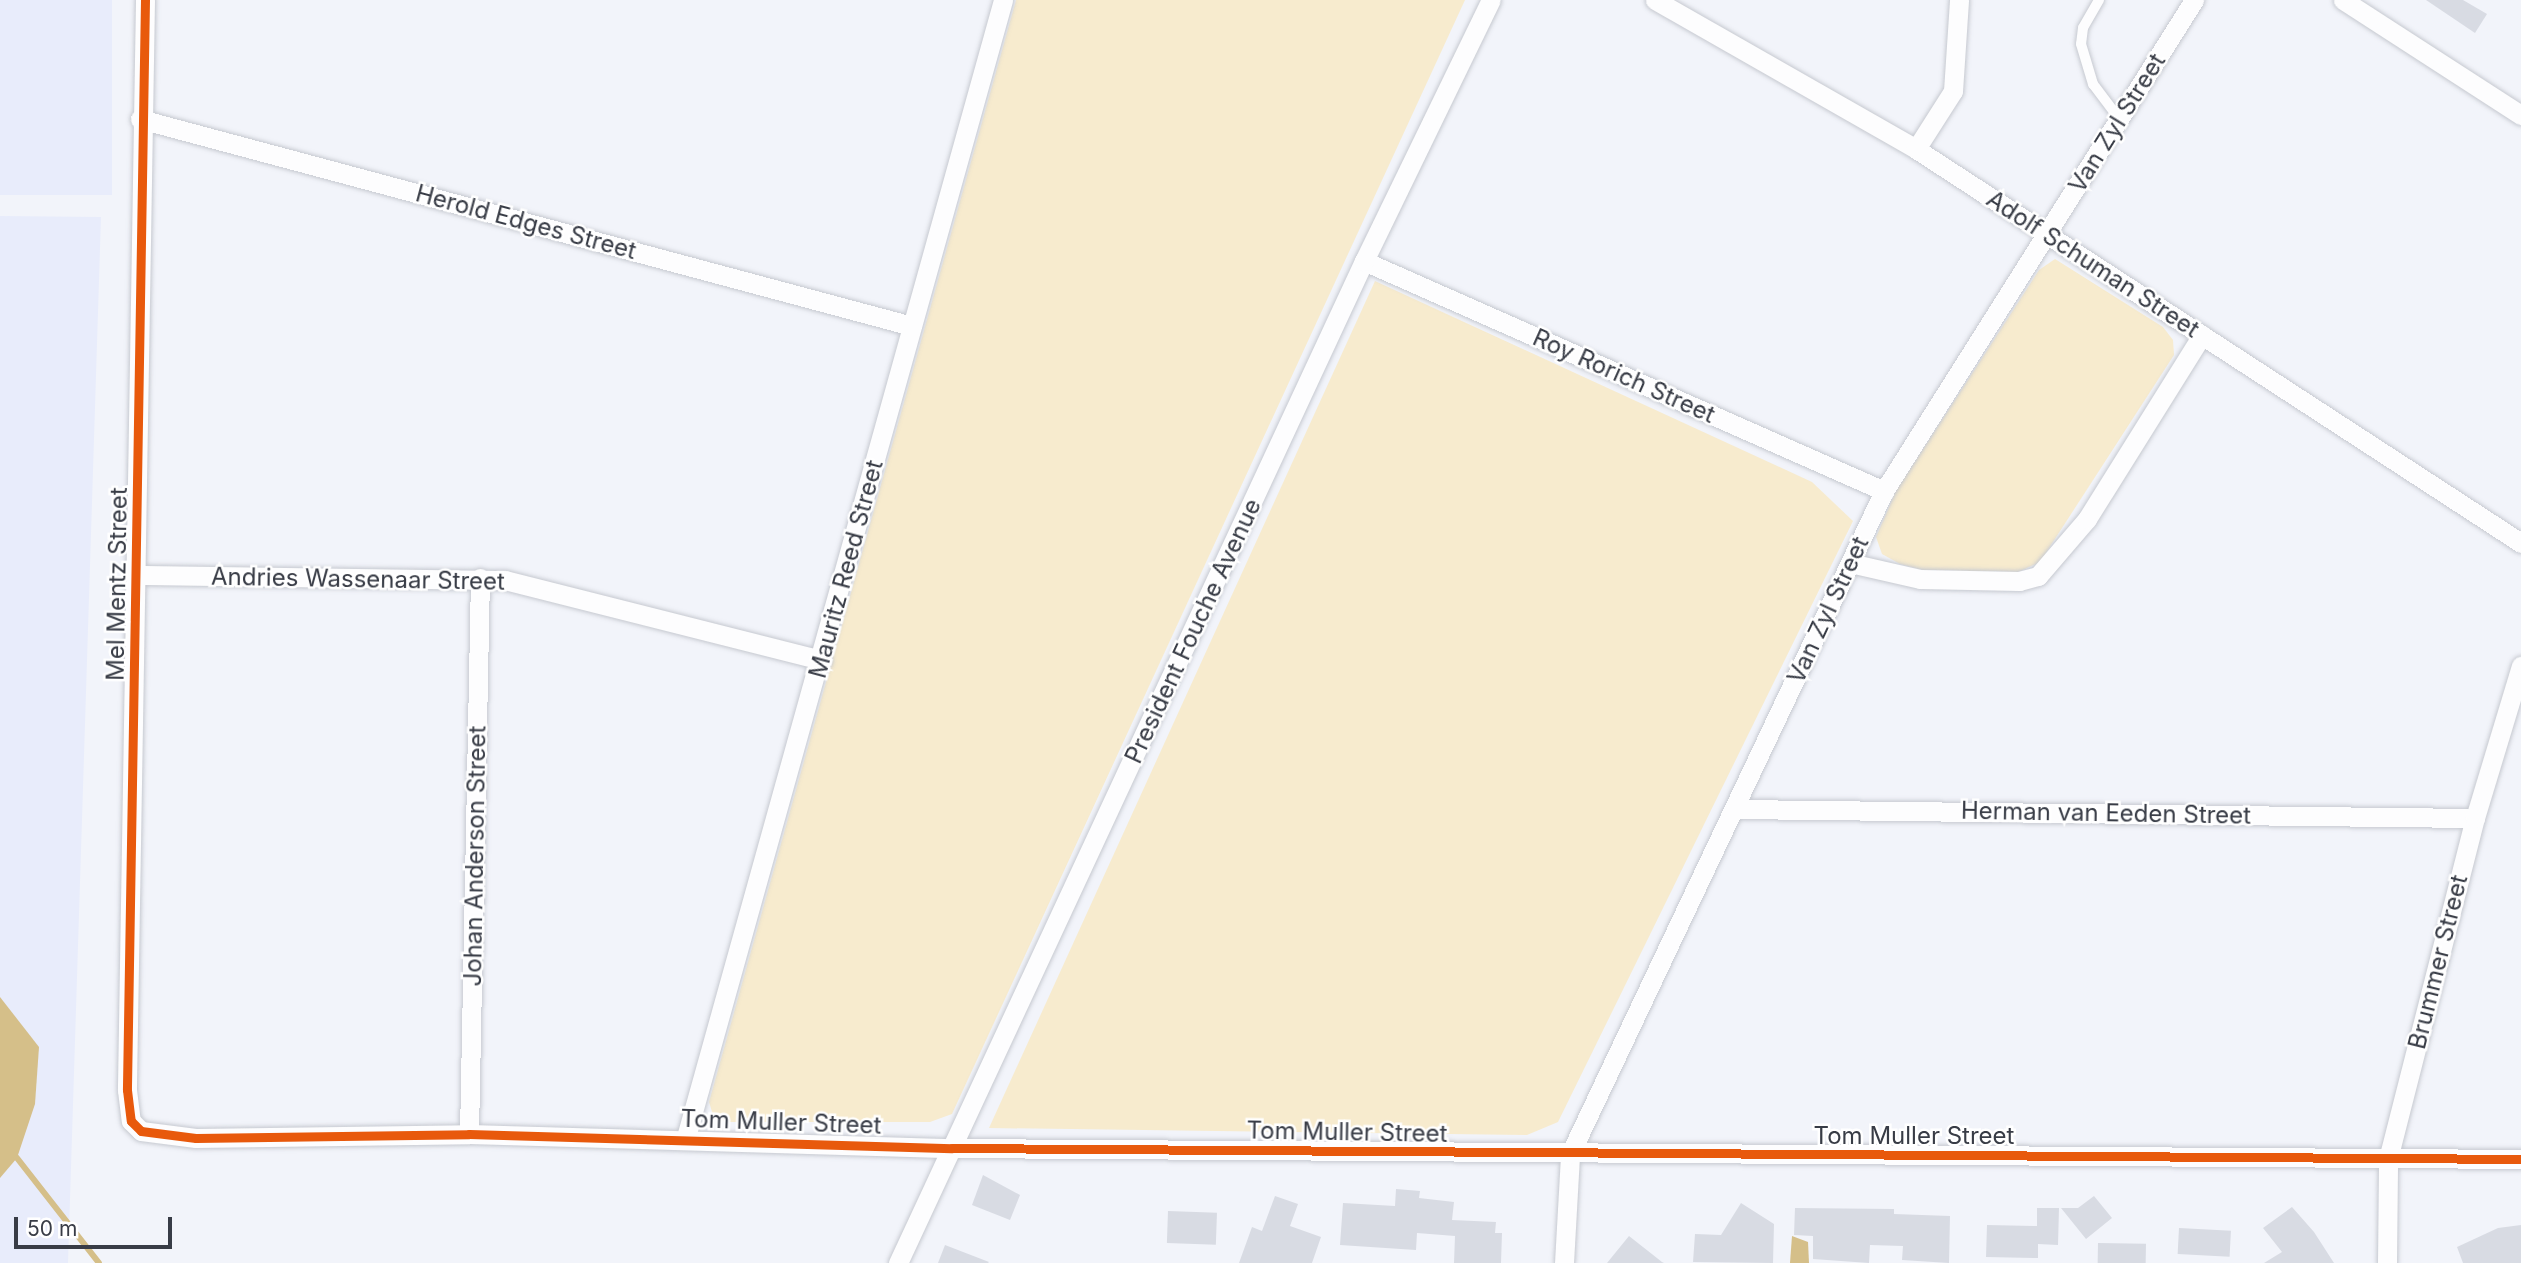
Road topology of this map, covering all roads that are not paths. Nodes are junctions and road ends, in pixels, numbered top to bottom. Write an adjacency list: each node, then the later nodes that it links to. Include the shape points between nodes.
1 (145, 0): 11 (street, Mel Mentz Street)
2 (1003, 0): 15 (street, Mauritz Reed Street)
3 (1491, 0): 14 (street, President Fouche Avenue)
4 (1656, 0): 12 (street, Adolf Schuman Street)
5 (1959, 0): 12 (street, via 1953,91)
6 (2099, 0): 10 (lane, via 2083,29 2081,44 2093,84)
7 (2194, 0): 10 (street, Van Zyl Street)
8 (2343, 0): 9 (street)
9 (2521, 115)
10 (2118, 117): 13 (street, Van Zyl Street)
11 (140, 119): 15 (street, Herold Edges Street); 20 (street, Mel Mentz Street)
12 (1916, 149): 13 (street, Adolf Schuman Street)
13 (2048, 236): 16 (street, Adolf Schuman Street); 17 (street, Van Zyl Street)
14 (1364, 261): 17 (street, Roy Rorich Street); 29 (street, President Fouche Avenue)
15 (912, 326): 22 (street, Mauritz Reed Street)
16 (2202, 335): 18 (street, Adolf Schuman Street); 19 (street, via 2087,519 2038,576 2019,581 1920,579)
17 (1884, 491): 19 (street, Van Zyl Street)
18 (2521, 543)
19 (1850, 563): 24 (street, Van Zyl Street)
20 (136, 575): 21 (street, Andries Wassenaar Street); 27 (street, Mel Mentz Street, via 128,1113 141,1131)
21 (480, 578): 22 (street, Andries Wassenaar Street, via 533,585); 26 (street, Johan Anderson Street)
22 (822, 660): 28 (street, Mauritz Reed Street)
23 (2521, 666): 25 (street, Brummer Street)
24 (1736, 809): 25 (street, Herman van Eeden Street); 30 (street, Van Zyl Street)
25 (2475, 818): 31 (street, Brummer Street)
26 (469, 1133): 27 (street, Tom Muller Street); 28 (street, Tom Muller Street)
27 (173, 1137)
28 (687, 1137): 29 (street, Tom Muller Street)
29 (952, 1148): 30 (street, Tom Muller Street); 33 (street, President Fouche Avenue)
30 (1570, 1154): 31 (street, Tom Muller Street); 34 (street, Van Zyl Street)
31 (2388, 1158): 32 (street, Tom Muller Street); 35 (street, Brummer Street)
32 (2521, 1159)
33 (898, 1263)
34 (1564, 1263)
35 (2387, 1263)

